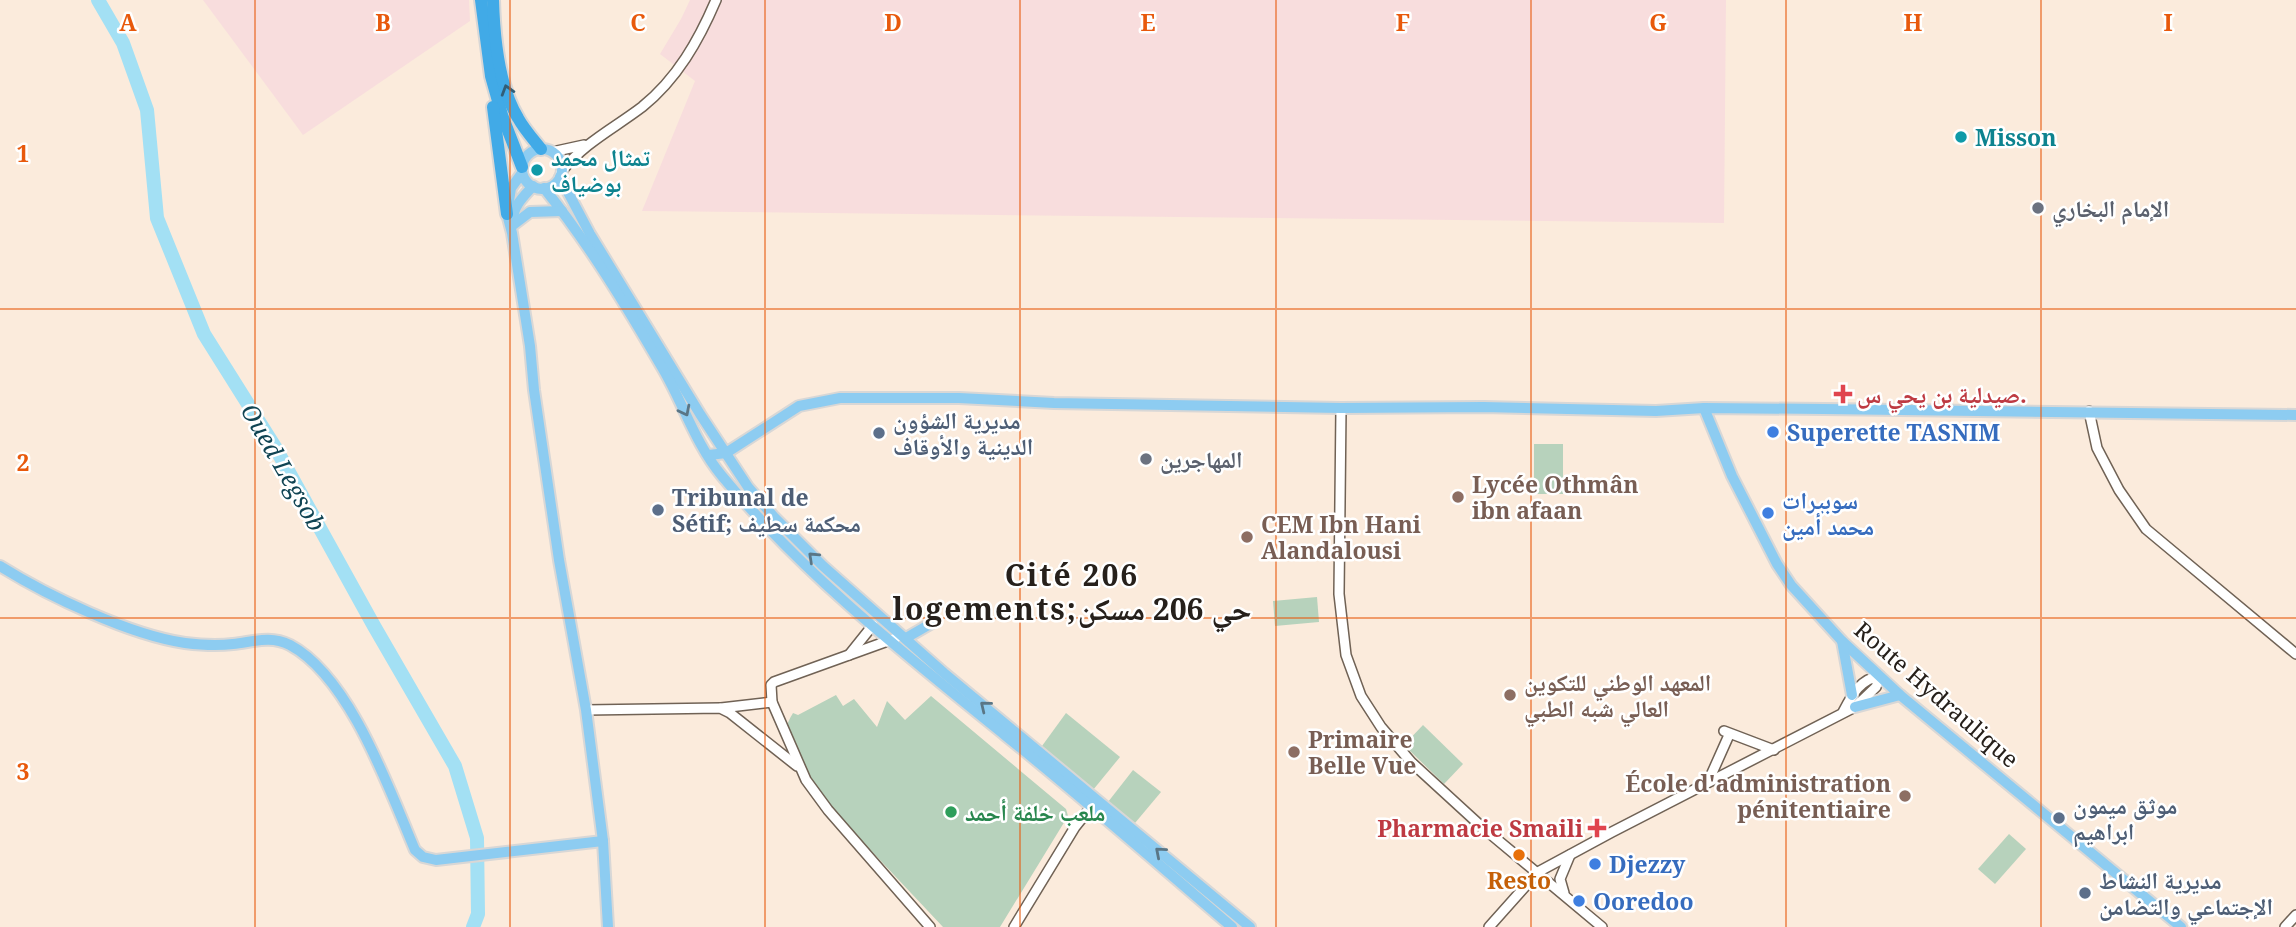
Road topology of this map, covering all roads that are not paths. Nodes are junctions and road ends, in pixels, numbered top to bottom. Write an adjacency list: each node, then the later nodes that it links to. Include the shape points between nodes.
1 (481, 0): 4 (highway)
2 (493, 0): 6 (highway, one-way to 2, via 516,116 500,60)
3 (716, 0): 5 (street, via 692,50 648,102)
4 (491, 75): 7 (highway); 11 (highway, via 503,192)
5 (586, 145): 6 (street); 8 (street)
6 (546, 150): 7 (main road, via 530,152); 8 (main road, via 560,160)
7 (522, 170): 9 (main road); 11 (main road, via 511,188)
8 (561, 174): 9 (main road, via 553,185); 16 (main road, via 617,279)
9 (538, 188): 10 (main road); 11 (main road, via 514,211)
10 (562, 211): 11 (main road, via 530,212); 17 (main road, one-way to 17, via 664,370)
11 (511, 224): 32 (main road, via 559,561)
12 (1341, 408): 13 (main road); 16 (main road, via 840,398 799,406); 40 (street, via 1339,594 1346,655 1355,683 1402,752)
13 (1704, 408): 14 (main road); 22 (main road, Route Hydraulique, via 1777,564)
14 (2089, 411): 15 (main road); 24 (street, via 2098,448 2146,529)
15 (2296, 415)
16 (726, 453): 17 (main road); 21 (main road, one-way to 16, via 799,544 748,487)
17 (709, 455): 20 (main road, via 771,532)
18 (0, 566): 38 (main road, via 80,607 145,632 201,645 268,639 299,651 345,701 415,850 429,859)
19 (932, 623): 21 (main road)
20 (873, 625): 23 (main road); 25 (street)
21 (904, 636): 23 (street); 37 (main road, one-way to 21)
22 (1842, 641): 26 (main road, Route Hydraulique); 27 (main road)
23 (890, 642): 25 (street); 37 (main road)
24 (2296, 654)
25 (848, 656): 29 (street, via 774,682 769,690)
26 (1880, 676): 27 (street, via 1868,678); 28 (main road, Route Hydraulique); 31 (street, via 1876,687)
27 (1852, 695): 33 (street)
28 (1900, 695): 31 (main road); 50 (main road, Route Hydraulique)
29 (772, 702): 30 (street); 35 (street)
30 (720, 708): 32 (street); 35 (street)
31 (1855, 708): 33 (street)
32 (586, 710): 38 (main road)
33 (1843, 712): 34 (street)
34 (1774, 750): 36 (street); 36 (street, via 1726,733)
35 (799, 767): 44 (street, via 828,810)
36 (1708, 782): 39 (street)
37 (1095, 803): 45 (street, via 1075,827); 46 (main road); 47 (main road, one-way to 37)
38 (603, 841): 43 (main road)
39 (1570, 855): 40 (street); 41 (street, via 1560,879)
40 (1538, 872): 41 (street); 48 (street)
41 (1567, 897): 49 (street)
42 (2296, 915): 51 (street)
43 (608, 927)
44 (930, 927)
45 (1014, 927)
46 (1233, 927)
47 (1250, 927)
48 (1489, 927)
49 (1602, 927)
50 (2181, 927)
51 (2285, 927)

